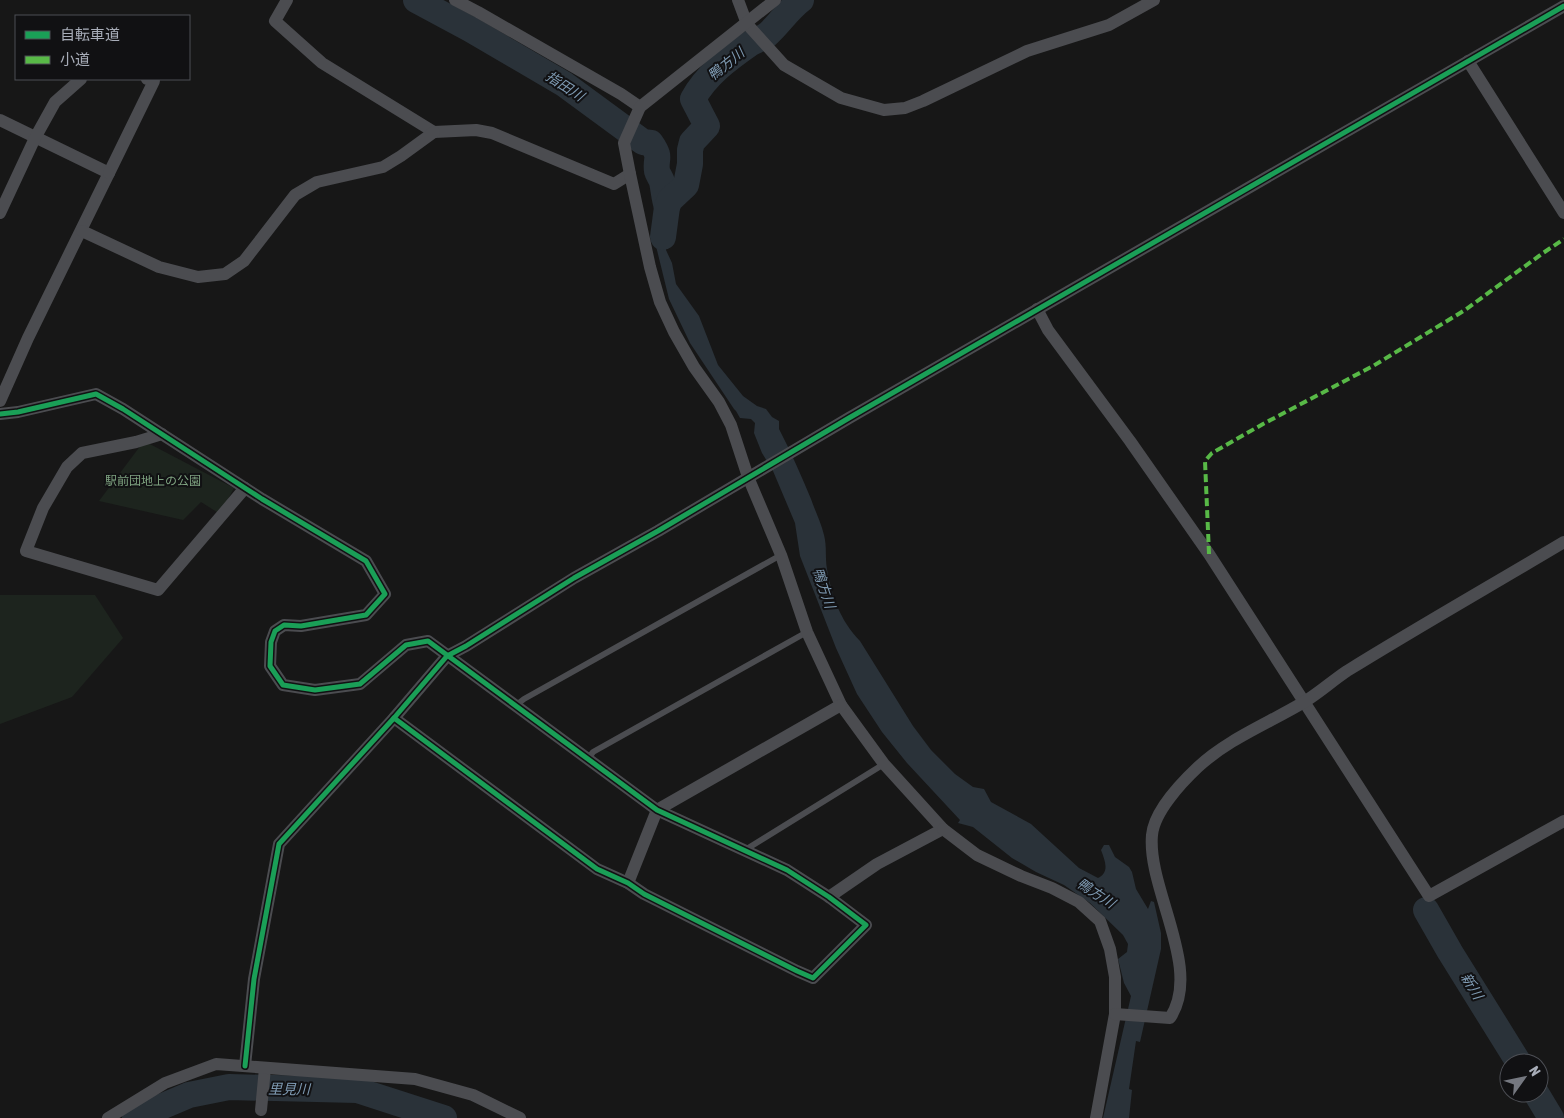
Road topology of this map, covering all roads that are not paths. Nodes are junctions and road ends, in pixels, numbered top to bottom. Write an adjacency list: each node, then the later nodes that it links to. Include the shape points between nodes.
1 (287, 0): 13 (street, via 275,21 322,63)
2 (454, 0): 11 (street, via 621,94)
3 (738, 0): 7 (street)
4 (775, 0): 7 (street)
5 (1154, 0): 7 (street, via 1110,25 1027,51 905,108 884,110 841,98 784,65)
6 (1564, 6): 8 (street)
7 (751, 28): 11 (street)
8 (1468, 61): 17 (street); 20 (street)
9 (80, 80): 14 (street, via 55,102)
10 (150, 80): 15 (street, via 154,81)
11 (639, 112): 16 (street, via 624,143)
12 (0, 120): 14 (street)
13 (434, 132): 16 (street, via 476,130 492,133 614,184); 19 (street, via 383,167 317,182 295,195 244,262 225,274 198,277 159,267)
14 (36, 138): 15 (street); 18 (street)
15 (109, 173): 19 (street)
16 (630, 174): 24 (street, via 660,302 689,358 731,425)
17 (1564, 212)
18 (0, 213)
19 (82, 231): 21 (street)
20 (1037, 309): 24 (street); 30 (street, via 1048,330 1209,554)
21 (0, 401)
22 (0, 414): 23 (street, via 96,394)
23 (162, 434): 25 (street); 25 (street, via 82,453 66,468 43,508 26,551 158,590)
24 (748, 477): 27 (street); 29 (street)
25 (245, 488): 29 (street, via 366,561 385,594 366,615 302,626 284,625 275,630 270,666 283,685 315,690 360,684 406,645 428,640)
26 (1564, 542): 30 (street, via 1345,673)
27 (781, 554): 28 (street); 32 (lane)
28 (807, 632): 31 (street); 34 (lane, via 593,752)
29 (447, 656): 32 (street); 33 (street)
30 (1305, 702): 37 (street, via 1429,896); 42 (street, via 1230,743 1198,766 1158,815 1152,834 1152,856 1177,949 1180,983 1177,1008 1170,1018)
31 (840, 705): 35 (street); 36 (street)
32 (515, 706): 34 (street)
33 (394, 718): 40 (street, via 597,869); 43 (street, via 279,844 254,979)
34 (588, 759): 36 (street)
35 (884, 764): 38 (street); 39 (lane)
36 (657, 810): 39 (street); 40 (street)
37 (1564, 821)
38 (943, 829): 41 (street, via 878,864); 42 (street, via 977,855 1079,902 1100,921 1115,977)
39 (744, 850): 41 (street, via 787,870)
40 (628, 883): 41 (street, via 813,978 866,925)
41 (829, 897)
42 (1114, 1014): 48 (street)
43 (245, 1066): 44 (street); 46 (street, via 216,1064 165,1083)
44 (265, 1068): 45 (street); 47 (street, via 414,1079 473,1094)
45 (261, 1110)
46 (108, 1118)
47 (520, 1118)
48 (1096, 1118)

